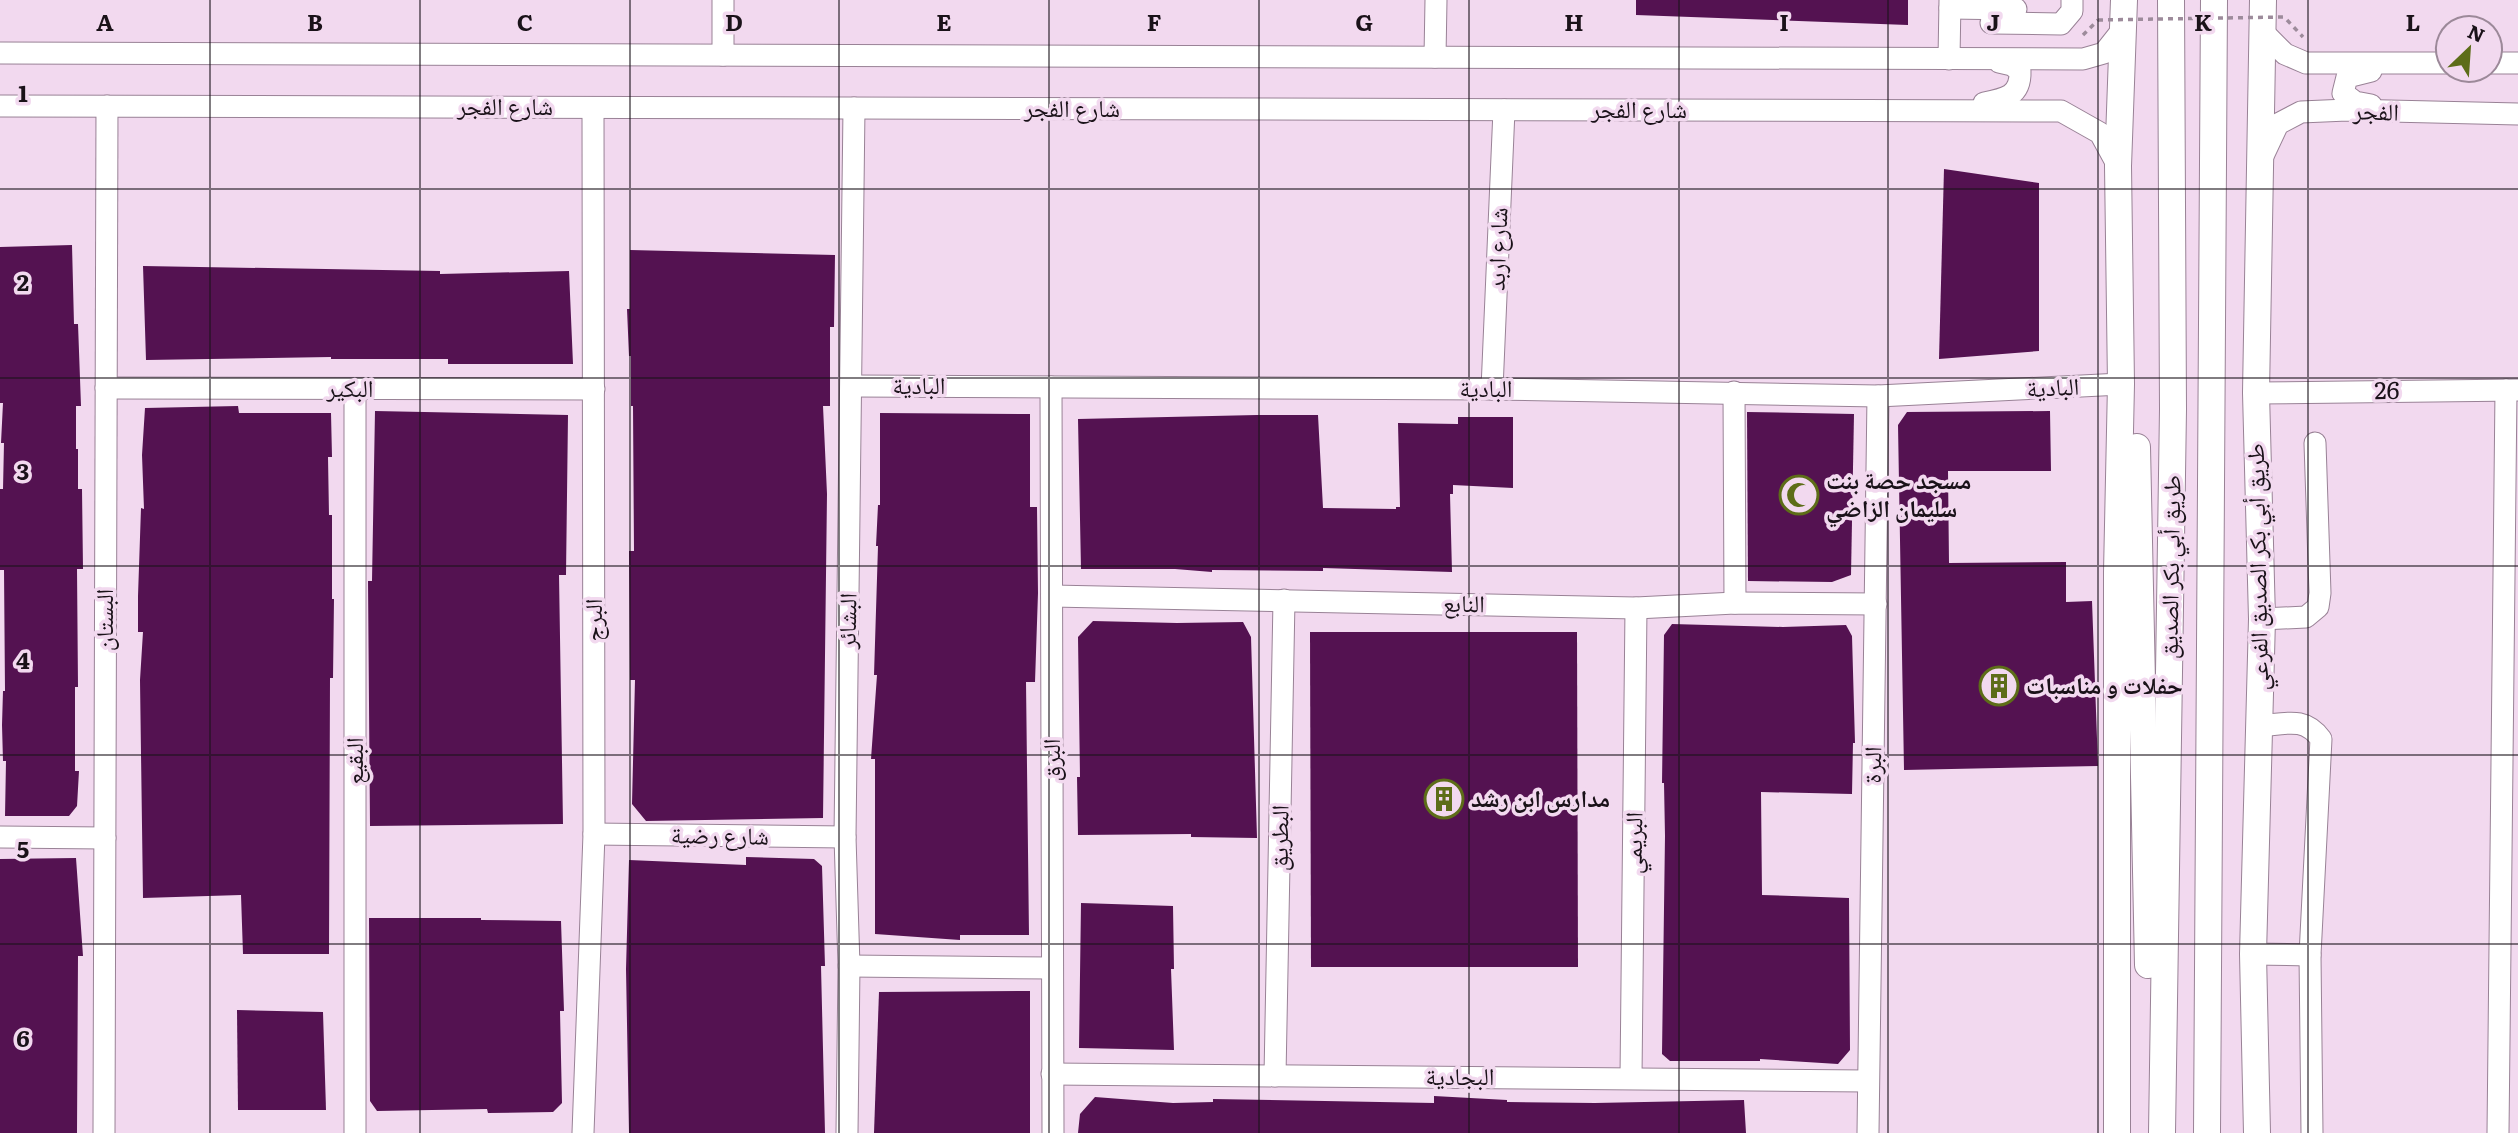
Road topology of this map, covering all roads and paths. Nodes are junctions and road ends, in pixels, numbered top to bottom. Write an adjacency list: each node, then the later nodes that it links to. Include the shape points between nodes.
1 (723, 0): 15 (street)
2 (1436, 0): 16 (street)
3 (2072, 0): 11 (street, via 2072,11 2061,24)
4 (2124, 0): 13 (main road)
5 (2171, 0): 69 (main road, طريق أبي بكر الصديق, via 2173,409)
6 (2214, 0): 70 (main road, طريق أبي بكر الصديق)
7 (2263, 0): 12 (main road, طريق أبي بكر الصديق الفرعي)
8 (1950, 4): 9 (street); 17 (street)
9 (2039, 10)
10 (2098, 20): 12 (path, bridge)
11 (1991, 23)
12 (2274, 25): 18 (street, الفجر, via 2285,54 2305,64); 28 (main road, طريق أبي بكر الصديق الفرعي)
13 (2123, 29): 17 (street, via 2104,53 2083,60); 29 (main road)
14 (0, 53): 15 (street)
15 (723, 55): 16 (street)
16 (1434, 57): 17 (street)
17 (1957, 59): 25 (street, via 2012,65 2020,71 2021,81 2008,99)
18 (2404, 63): 19 (street, الفجر); 26 (street, via 2347,77 2343,93 2355,102)
19 (2434, 63)
20 (0, 106): 21 (street, شارع الفجر)
21 (107, 106): 22 (street, شارع الفجر); 33 (street, البستان)
22 (593, 108): 23 (street, شارع الفجر); 36 (street, البرج)
23 (855, 108): 24 (street, شارع الفجر); 31 (street, البشائر)
24 (1504, 110): 25 (street, شارع الفجر); 34 (street, شارع اربد)
25 (1945, 111): 29 (street, شارع الفجر, via 2061,111 2100,132)
26 (2405, 113): 27 (street, الفجر); 28 (street, الفجر, via 2301,112 2278,124)
27 (2518, 114)
28 (2261, 160): 39 (main road, طريق أبي بكر الصديق الفرعي)
29 (2118, 166): 30 (main road); 68 (main road, via 2135,343)
30 (2120, 384): 40 (street, البادية); 67 (main road)
31 (852, 386): 32 (street, البادية); 52 (street, البشائر)
32 (1051, 387): 34 (street, البادية); 42 (street, البرق)
33 (106, 388): 35 (street, البكير); 51 (street, البستان)
34 (1492, 388): 38 (street, البادية)
35 (355, 389): 36 (street, البكير); 62 (street, البقيع)
36 (594, 389): 49 (street, البرج)
37 (2512, 390): 39 (street, 26); 74 (street)
38 (1734, 392): 40 (street, البادية); 44 (street)
39 (2256, 393): 47 (main road, طريق أبي بكر الصديق الفرعي)
40 (1878, 396): 45 (street, البرة)
41 (2315, 443): 47 (street, via 2318,607 2306,617)
42 (1052, 596): 43 (street, النابع); 56 (street, البرق)
43 (1284, 600): 46 (street, النابع); 58 (street, البطريق)
44 (1735, 603): 45 (street, النابع); 46 (street, النابع)
45 (1875, 604): 60 (street, البرة)
46 (1636, 608): 59 (street, البريمي)
47 (2262, 619): 48 (main road, طريق أبي بكر الصديق الفرعي)
48 (2259, 726): 53 (main road, طريق أبي بكر الصديق الفرعي); 54 (street, via 2301,723 2312,727 2321,739)
49 (594, 834): 52 (street, شارع رضية); 63 (street, البرج)
50 (0, 837): 51 (street)
51 (105, 838): 61 (street, البستان)
52 (845, 838): 55 (street, البشائر)
53 (2253, 954): 54 (street); 71 (main road); 72 (main road, طريق أبي بكر الصديق الفرعي)
54 (2310, 955): 73 (street)
55 (849, 966): 56 (street); 64 (street, البشائر)
56 (1052, 968): 57 (street, البرق)
57 (1052, 1074): 58 (street, البجادية); 65 (street, البرق)
58 (1275, 1076): 59 (street, البجادية)
59 (1631, 1077): 60 (street, البجادية)
60 (1867, 1081): 66 (street, البرة)
61 (104, 1133)
62 (355, 1133)
63 (583, 1133)
64 (846, 1133)
65 (1053, 1133)
66 (1868, 1133)
67 (2117, 1133)
68 (2153, 1133)
69 (2162, 1133)
70 (2207, 1133)
71 (2244, 1133)
72 (2258, 1133)
73 (2312, 1133)
74 (2498, 1133)

